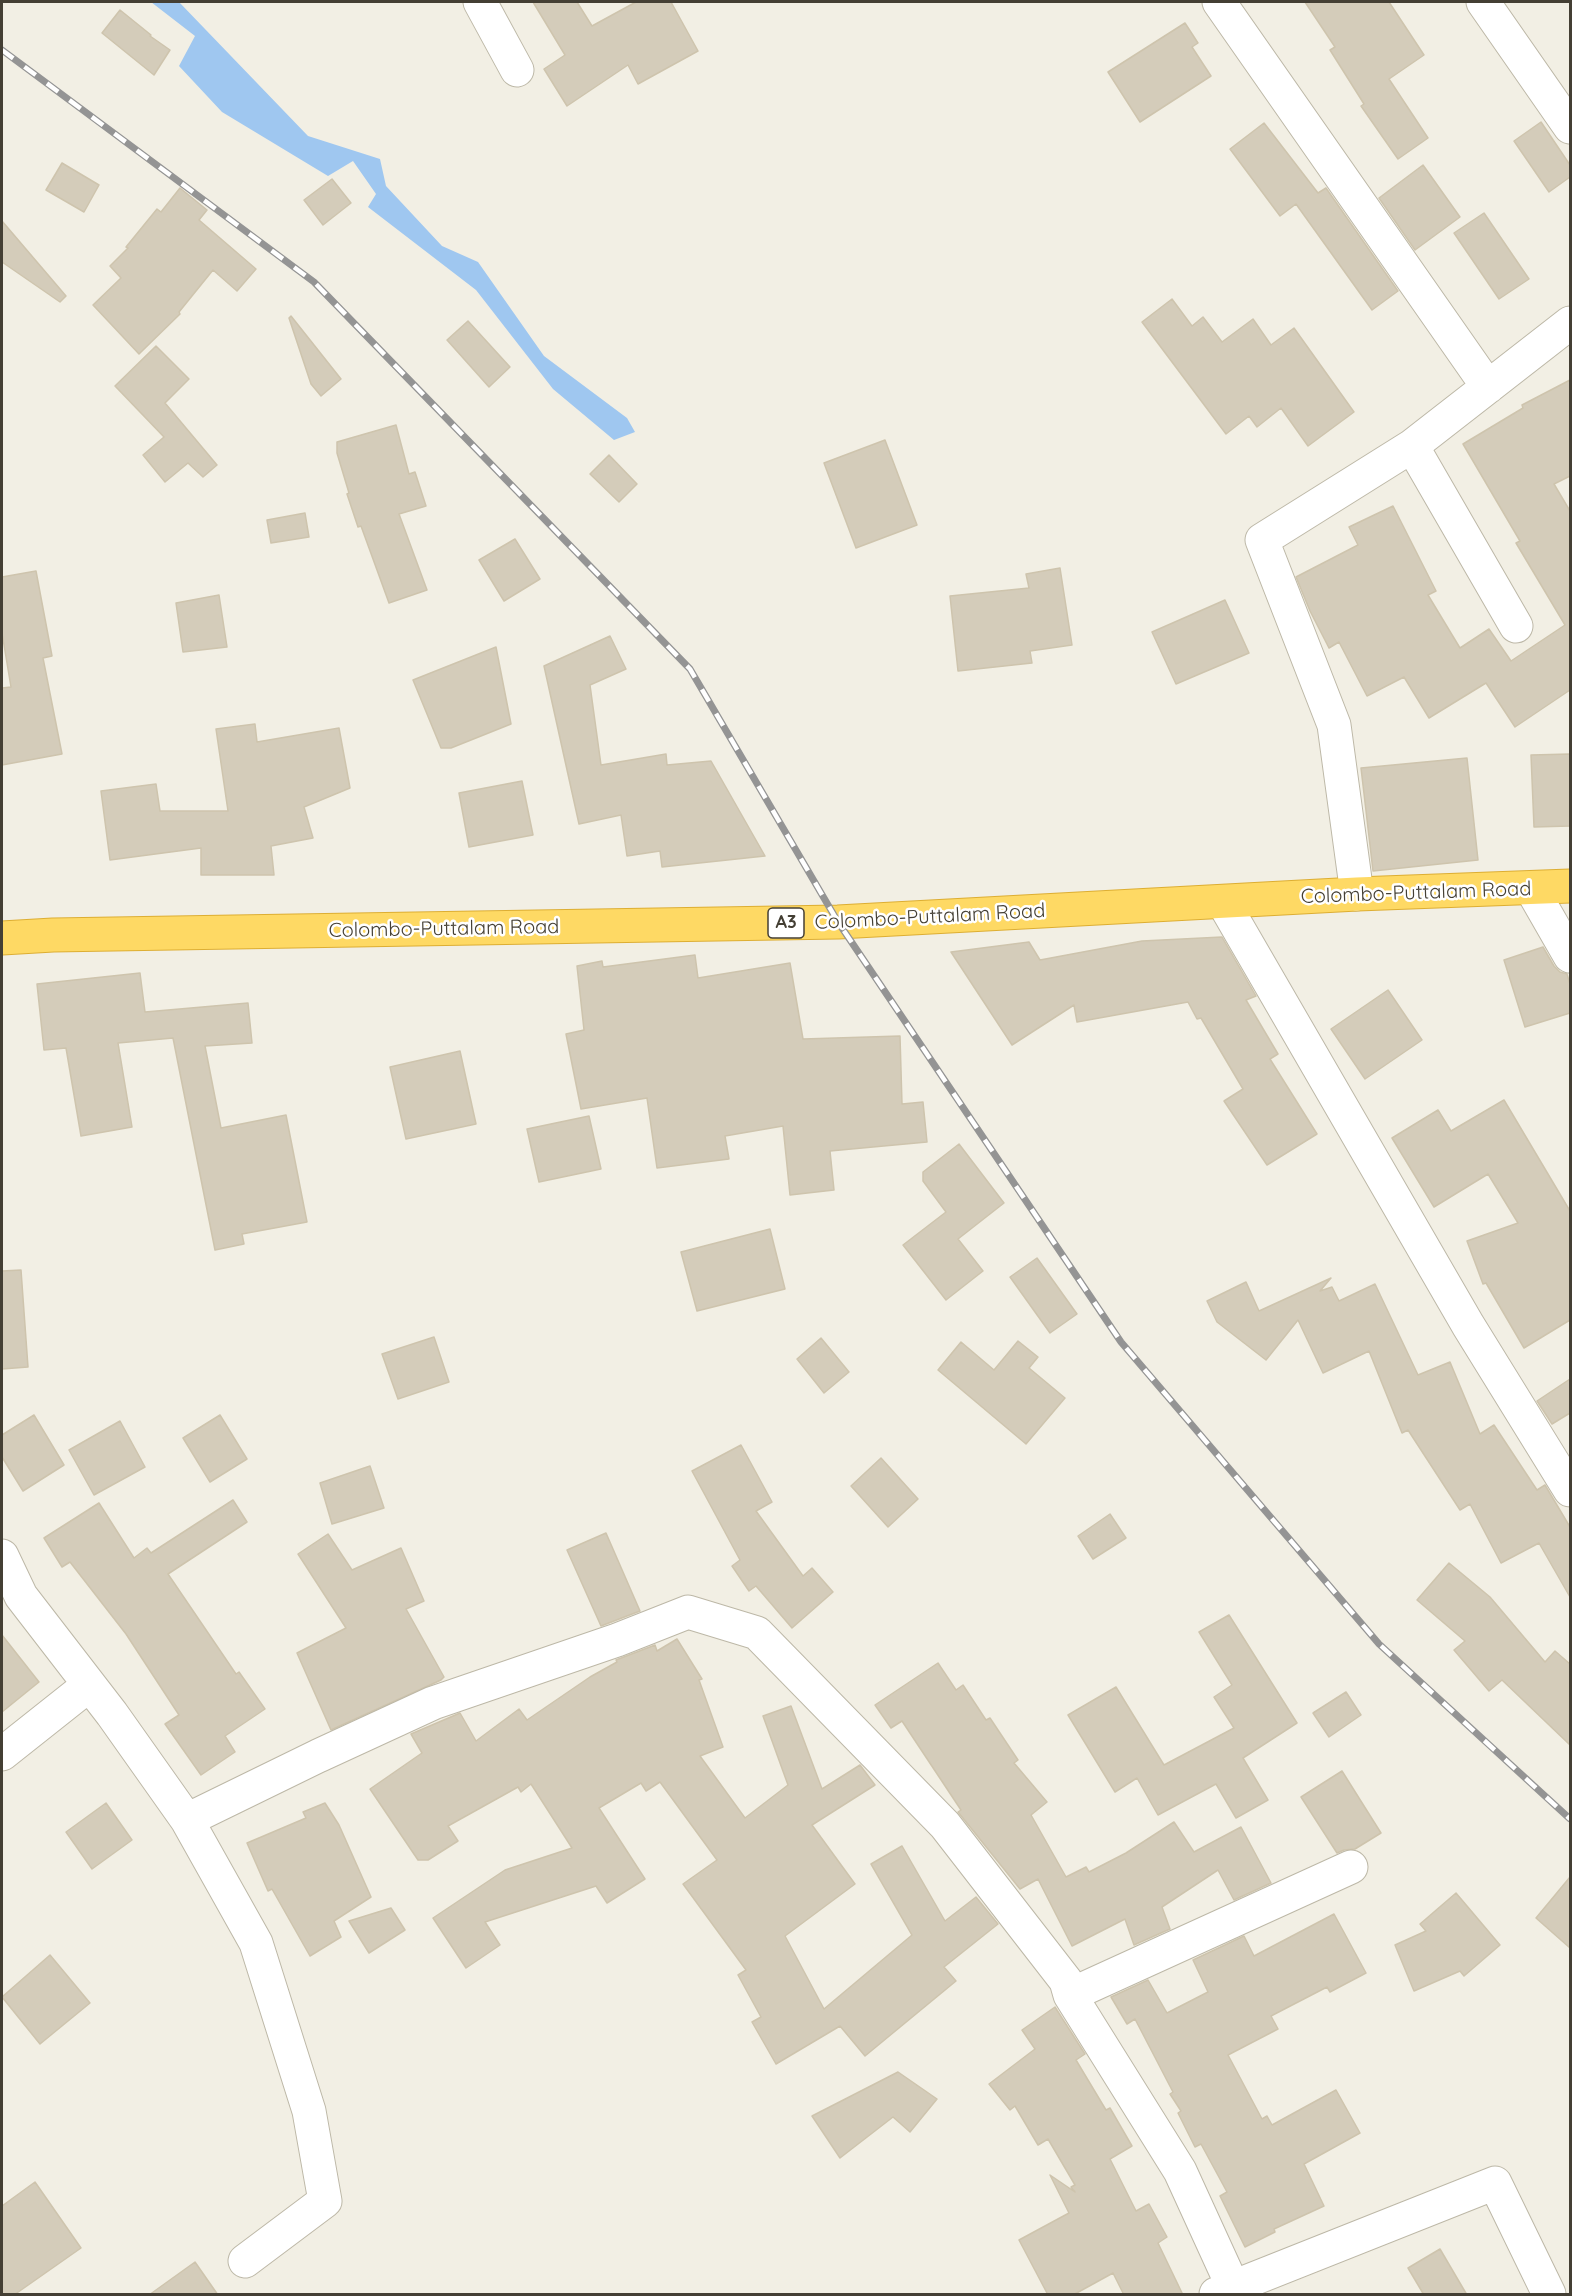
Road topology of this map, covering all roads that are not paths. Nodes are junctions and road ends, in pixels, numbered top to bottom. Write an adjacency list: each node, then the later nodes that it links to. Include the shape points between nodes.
1 (480, 2): 4 (street)
2 (1219, 2): 7 (street)
3 (1484, 2): 5 (street)
4 (517, 70)
5 (1570, 127)
6 (1570, 323): 7 (street)
7 (1488, 387): 8 (street)
8 (1412, 446): 9 (street); 12 (street, via 1262,540 1334,725)
9 (1516, 626)
10 (1570, 886): 11 (highway, Colombo-Puttalam Road / A3)
11 (1531, 888): 12 (highway, Colombo-Puttalam Road / A3); 15 (street)
12 (1357, 894): 13 (highway, Colombo-Puttalam Road / A3)
13 (1223, 902): 14 (highway, Colombo-Puttalam Road / A3, via 838,922); 16 (street, via 1468,1325)
14 (2, 938)
15 (1570, 956)
16 (1570, 1490)
17 (2, 1556): 18 (street, via 21,1596)
18 (89, 1685): 19 (street); 20 (street)
19 (2, 1754)
20 (187, 1820): 22 (street, via 433,1703 688,1612 757,1633 945,1825 1066,1981); 23 (street, via 256,1943 309,2111 325,2201)
21 (1351, 1867): 22 (street)
22 (1070, 1995): 24 (street, via 1180,2171)
23 (245, 2260)
24 (1225, 2291): 25 (street, via 1495,2183)
25 (1549, 2295)

